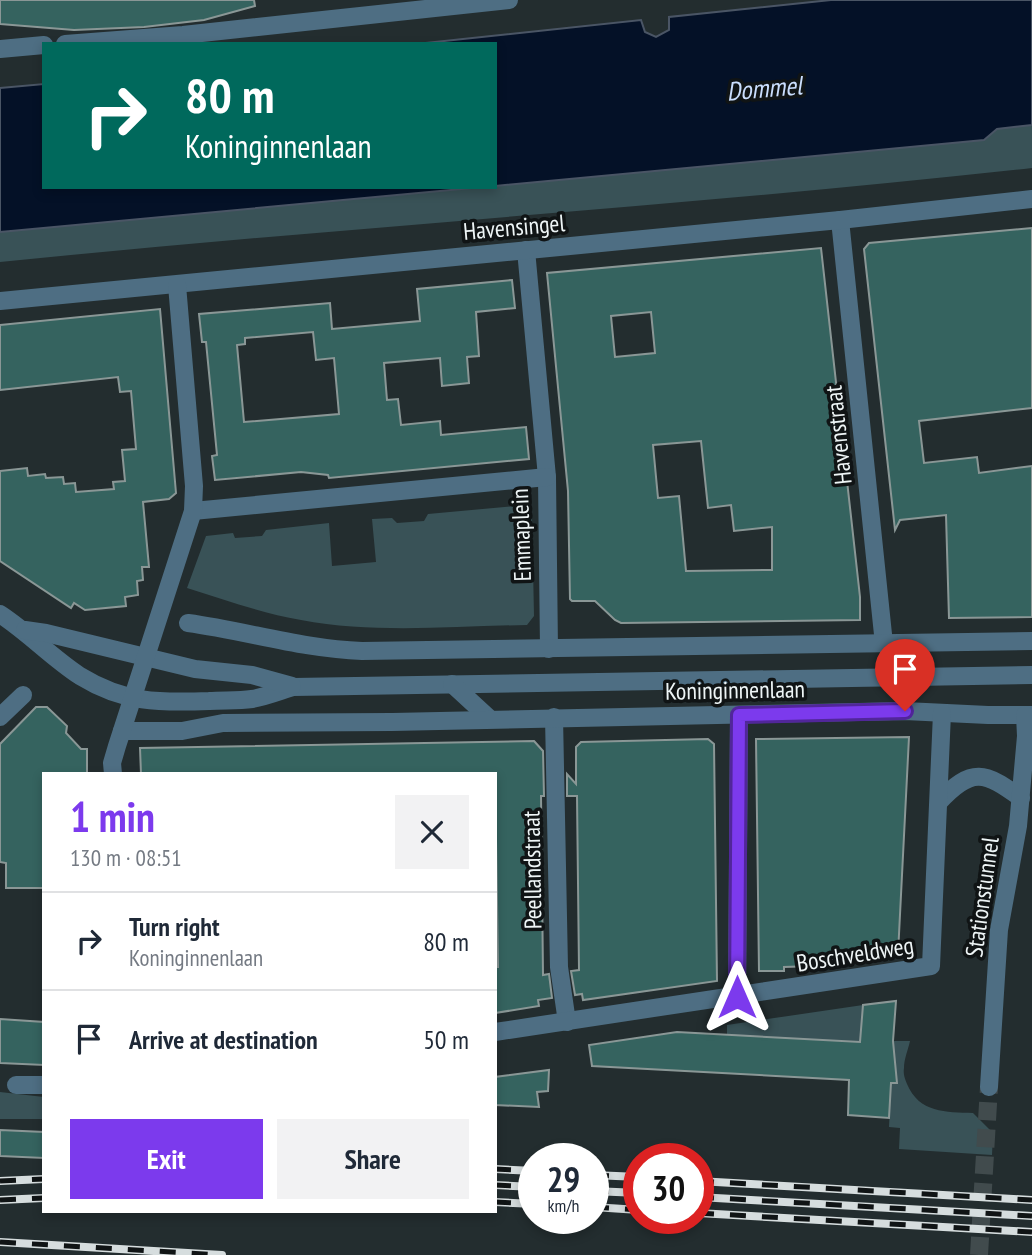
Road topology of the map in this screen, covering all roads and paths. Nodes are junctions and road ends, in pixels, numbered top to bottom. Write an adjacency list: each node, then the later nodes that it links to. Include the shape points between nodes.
1 (509, 0): 2 (street)
2 (91, 42)
3 (42, 45): 4 (street)
4 (0, 48)
5 (1032, 199): 6 (street, Havensingel)
6 (840, 220): 7 (street, Havensingel); 16 (street, Havenstraat)
7 (526, 250): 8 (street, Havensingel); 10 (street)
8 (177, 285): 9 (street, Havensingel); 11 (street)
9 (0, 301)
10 (547, 477): 11 (street, Emmaplein); 17 (street, Emmaplein)
11 (193, 511): 18 (street)
12 (0, 614): 14 (street)
13 (188, 623): 17 (street, via 334,650)
14 (25, 630): 18 (street); 23 (street, via 41,648 79,675)
15 (1032, 641): 16 (street, Koninginnenlaan)
16 (884, 644): 17 (street, Koninginnenlaan)
17 (549, 649)
18 (146, 656): 21 (street); 23 (street)
19 (1032, 674): 20 (street, Koninginnenlaan)
20 (452, 684): 21 (street); 29 (street)
21 (293, 687): 23 (street, via 253,699 166,703)
22 (23, 695): 27 (street)
23 (132, 699): 30 (street)
24 (942, 713): 25 (street, Koninginnenlaan); 26 (street, Koninginnenlaan); 33 (street, Boschveldweg)
25 (739, 715): 28 (street, Koninginnenlaan); 34 (street)
26 (1029, 715): 32 (street, Stationstunnel)
27 (0, 717)
28 (554, 717): 29 (street, Koninginnenlaan); 35 (street, Peellandstraat, via 559,967)
29 (490, 719): 30 (street, via 223,723 182,731)
30 (122, 731): 31 (street)
31 (113, 772)
32 (1021, 798): 33 (street, via 984,776 960,781); 39 (street, Stationstunnel, via 999,930)
33 (939, 802): 34 (street, Boschveldweg, via 931,966)
34 (737, 997): 35 (street, Boschveldweg)
35 (567, 1022): 36 (street, Boschveldweg)
36 (497, 1032)
37 (16, 1085): 38 (street)
38 (42, 1085)
39 (989, 1087)

